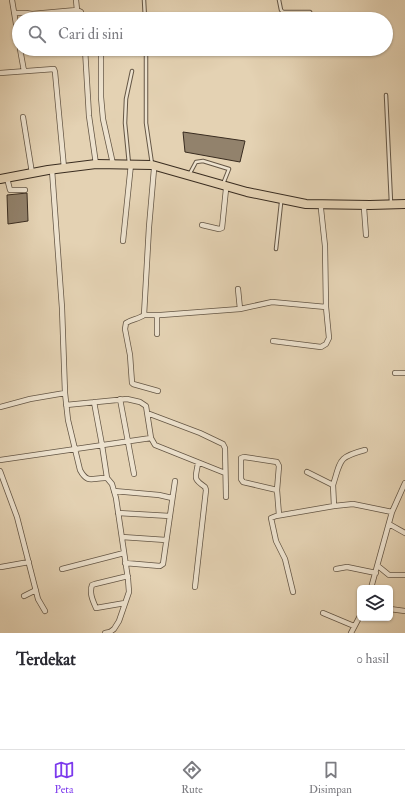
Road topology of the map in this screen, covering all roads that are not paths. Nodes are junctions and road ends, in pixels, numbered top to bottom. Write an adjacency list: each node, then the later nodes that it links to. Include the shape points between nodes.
1 (12, 0): 6 (street)
2 (76, 0): 5 (street)
3 (144, 0): 9 (lane)
4 (279, 0): 10 (lane)
5 (77, 10): 7 (street); 8 (street)
6 (14, 12)
7 (50, 12)
8 (81, 12)
9 (145, 12)
10 (283, 12)
11 (283, 12): 12 (lane)
12 (310, 12)
13 (21, 56): 17 (street)
14 (85, 56): 22 (street, via 89,116)
15 (101, 56): 23 (street, via 103,119)
16 (146, 56): 25 (lane, via 146,123)
17 (24, 71): 19 (street); 26 (street, via 54,70)
18 (132, 71): 24 (lane, via 126,99 125,123)
19 (0, 74)
20 (386, 95): 34 (lane)
21 (22, 117): 28 (street)
22 (96, 164): 23 (highway); 26 (highway)
23 (113, 164): 24 (highway)
24 (132, 164): 25 (highway); 41 (street)
25 (153, 167): 29 (highway); 31 (highway); 46 (street)
26 (64, 168): 27 (highway)
27 (52, 170): 28 (highway); 53 (street)
28 (32, 173): 30 (highway)
29 (189, 175): 31 (highway); 31 (lane, via 197,161 229,169)
30 (3, 179): 32 (street, via 10,190)
31 (224, 187): 33 (highway); 34 (highway, via 306,204); 39 (street, via 222,228 220,230)
32 (25, 190)
33 (281, 203): 38 (highway); 42 (lane)
34 (391, 204): 35 (highway)
35 (405, 204)
36 (405, 207): 37 (highway)
37 (364, 208): 38 (highway); 40 (street)
38 (321, 209): 44 (street, via 325,246)
39 (202, 226)
40 (366, 234)
41 (123, 241)
42 (276, 249)
43 (238, 288): 45 (street)
44 (326, 307): 45 (street, via 272,302); 49 (street, via 329,338 326,344 321,347)
45 (240, 309): 47 (street)
46 (144, 314): 47 (street); 52 (street, via 126,323 132,383)
47 (157, 314): 48 (street)
48 (157, 334)
49 (273, 341)
50 (395, 373): 51 (street)
51 (405, 373)
52 (158, 391)
53 (65, 393): 56 (street); 57 (street)
54 (120, 400): 55 (street); 58 (street, via 140,402 146,406); 60 (street)
55 (94, 402): 56 (street); 61 (street)
56 (66, 404): 62 (street)
57 (0, 407)
58 (147, 413): 59 (street); 68 (street, via 224,444)
59 (151, 438): 60 (street); 65 (street, via 158,447)
60 (127, 441): 61 (street); 69 (street)
61 (102, 445): 62 (street); 70 (street)
62 (74, 449): 64 (street); 70 (street, via 84,478)
63 (365, 450): 73 (street, via 343,458)
64 (0, 460)
65 (198, 463): 68 (street); 98 (street, via 196,480 206,490)
66 (0, 471): 88 (street)
67 (307, 472): 73 (street)
68 (225, 473): 76 (street)
69 (134, 474)
70 (107, 478): 75 (street)
71 (175, 482): 77 (street)
72 (405, 483): 79 (street)
73 (333, 485): 78 (street)
74 (277, 490): 74 (street, via 243,482 241,458 277,462); 81 (street)
75 (114, 491): 77 (street); 80 (street)
76 (226, 497)
77 (172, 498): 82 (street)
78 (334, 506): 79 (street, via 353,504); 81 (street)
79 (392, 512): 83 (street)
80 (118, 513): 82 (street); 85 (street)
81 (279, 515): 100 (street, via 271,518 271,521 276,541 285,559)
82 (170, 516): 86 (street)
83 (389, 524): 84 (street); 90 (street)
84 (405, 533)
85 (122, 537): 86 (street); 87 (street)
86 (166, 540): 89 (street, via 162,565)
87 (124, 552): 89 (street); 92 (street)
88 (29, 562): 91 (street); 99 (street)
89 (125, 563): 96 (street)
90 (378, 566): 94 (street); 95 (street, via 389,575)
91 (1, 567)
92 (62, 569)
93 (336, 569): 94 (street, via 347,567)
94 (376, 574): 97 (street)
95 (405, 575)
96 (128, 576): 102 (street, via 129,592); 102 (street, via 91,587 96,608)
97 (372, 585)
98 (195, 587)
99 (36, 590): 101 (street); 105 (street)
100 (293, 592)
101 (24, 596)
102 (125, 602): 109 (street, via 114,629)
103 (393, 609): 104 (street)
104 (405, 611)
105 (45, 612)
106 (323, 613): 108 (street)
107 (357, 621): 108 (street)
108 (354, 626): 110 (street)
109 (105, 633)
110 (351, 633)

